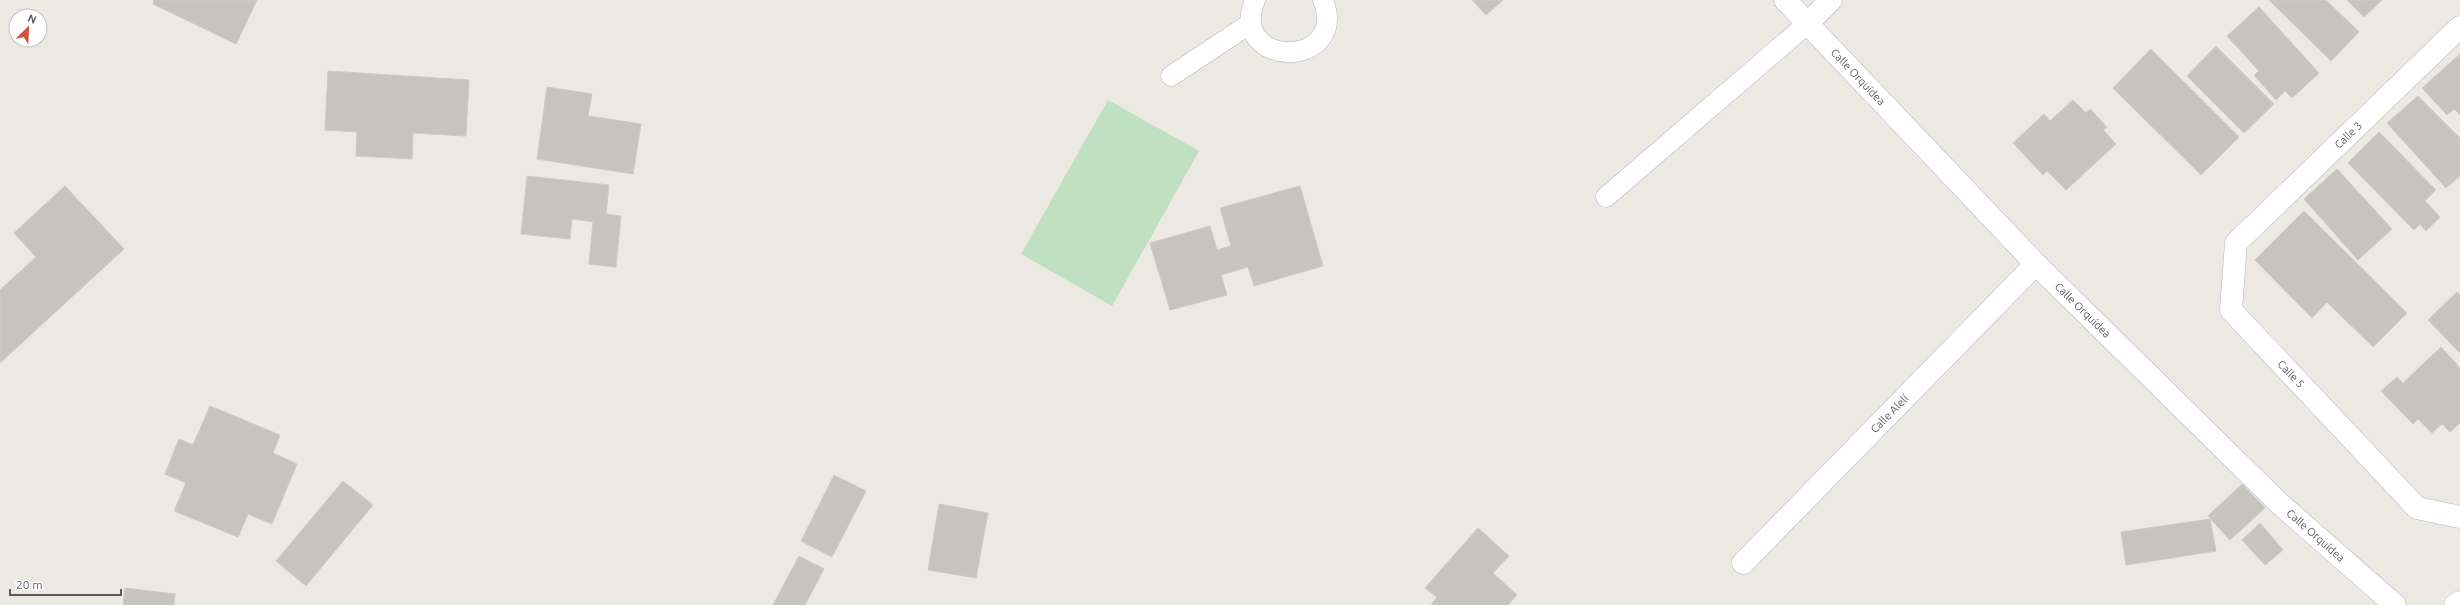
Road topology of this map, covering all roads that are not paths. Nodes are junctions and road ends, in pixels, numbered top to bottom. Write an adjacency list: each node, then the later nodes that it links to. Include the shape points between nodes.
1 (1255, 0): 5 (lane, via 1251,8)
2 (1323, 0): 5 (lane, via 1327,24 1321,37 1310,48 1296,53 1281,54 1267,48 1256,37)
3 (1786, 0): 6 (street, Calle Orquídea)
4 (1831, 0): 6 (street)
5 (1251, 23): 8 (lane)
6 (1807, 24): 9 (lane); 11 (street, Calle Orquídea)
7 (2460, 27): 10 (street, Calle 3)
8 (1171, 76)
9 (1606, 197)
10 (2236, 242): 12 (street, Calle 5, via 2231,310 2417,508)
11 (2036, 264): 13 (street, Calle Alelí); 15 (street, Calle Orquídea, via 2280,504)
12 (2460, 517)
13 (1743, 563)
14 (2460, 602): 16 (street)
15 (2395, 605)
16 (2455, 605)

